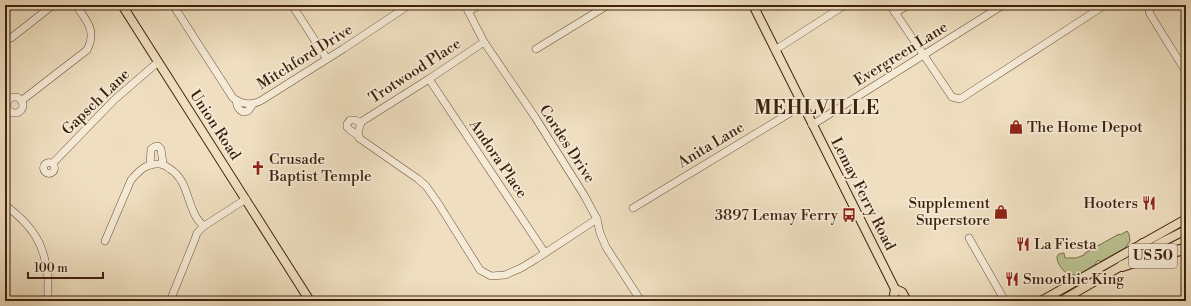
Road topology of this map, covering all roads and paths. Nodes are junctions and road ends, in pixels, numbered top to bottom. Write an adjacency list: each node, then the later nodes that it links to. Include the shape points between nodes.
1 (53, 5): 19 (street)
2 (76, 5): 28 (street, via 91,27 91,43 87,50)
3 (122, 5): 25 (main road, Union Road)
4 (173, 5): 24 (street, Mitchford Drive, via 227,89 243,104 253,104 262,100)
5 (292, 5): 24 (street)
6 (409, 5): 24 (street, Mitchford Drive)
7 (464, 5): 17 (street, Cordes Drive)
8 (480, 5): 17 (street)
9 (608, 5): 21 (street)
10 (753, 5): 22 (main road, Lemay Ferry Road)
11 (845, 5): 22 (street)
12 (890, 5): 18 (street)
13 (908, 5): 18 (street)
14 (1002, 5): 23 (street, Evergreen Lane)
15 (1105, 5): 23 (street, via 960,99 952,97)
16 (1152, 5): 26 (street, via 1150,14)
17 (469, 11): 20 (street, Cordes Drive)
18 (895, 13): 23 (street)
19 (5, 40)
20 (484, 42): 27 (street, Trotwood Place); 37 (street, Cordes Drive, via 535,117)
21 (536, 49)
22 (775, 50): 29 (main road, Lemay Ferry Road)
23 (923, 55): 30 (street, Evergreen Lane)
24 (327, 59)
25 (158, 62): 31 (street, Gapsch Lane, via 114,100); 34 (main road, Union Road)
26 (1186, 72)
27 (429, 80): 45 (street, Andora Place); 45 (street, Trotwood Place, via 359,129 364,142 426,186 480,270 491,276 505,275)
28 (21, 101)
29 (803, 105): 30 (main road, Lemay Ferry Road); 36 (street, Anita Lane)
30 (812, 125): 47 (main road, Lemay Ferry Road)
31 (53, 163)
32 (163, 164): 33 (street); 33 (street, via 161,149 154,146 151,149); 39 (street, via 180,178 197,220)
33 (150, 165): 42 (street, via 138,171 131,180)
34 (246, 199): 39 (street); 50 (main road, Union Road)
35 (5, 205): 48 (street, via 27,224 40,242 45,259)
36 (633, 208)
37 (597, 219): 45 (street); 51 (street, Cordes Drive, via 606,247)
38 (1186, 219): 43 (main road, US 50)
39 (204, 226): 49 (street, via 197,233)
40 (1186, 230): 43 (main road)
41 (969, 238): 54 (street)
42 (105, 241)
43 (1149, 250): 44 (highway, US 50); 46 (highway, US 50); 55 (main road, US 50)
44 (1186, 250)
45 (546, 252)
46 (1122, 266): 56 (main road, US 50)
47 (895, 289): 52 (main road); 53 (main road, Lemay Ferry Road, via 902,292)
48 (49, 301)
49 (170, 301)
50 (310, 301)
51 (641, 301)
52 (893, 301)
53 (906, 301)
54 (1005, 301)
55 (1041, 301)
56 (1061, 301)

